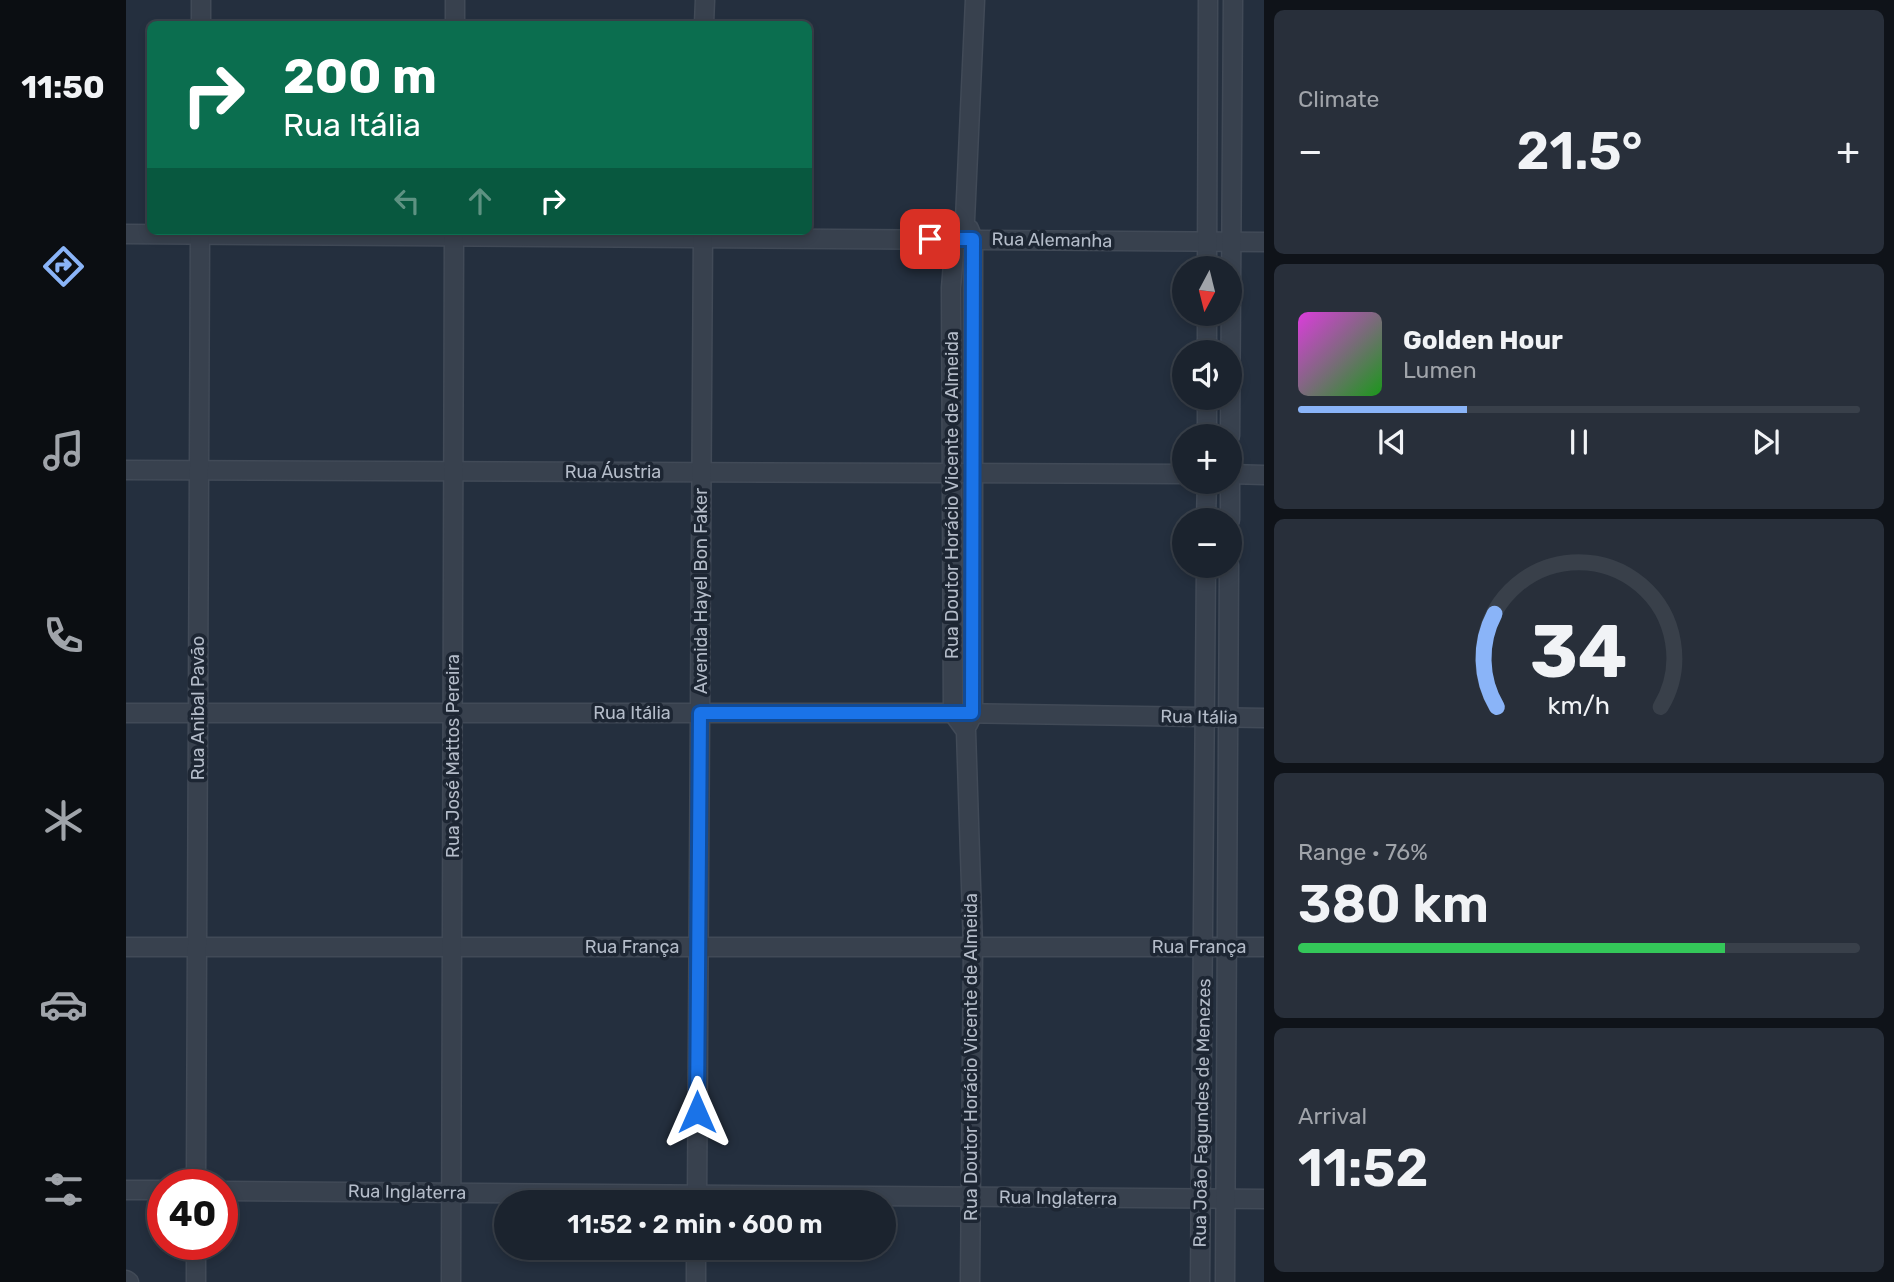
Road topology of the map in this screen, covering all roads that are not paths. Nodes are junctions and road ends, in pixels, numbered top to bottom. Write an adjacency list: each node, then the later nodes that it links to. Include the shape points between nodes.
1 (201, 0): 7 (street)
2 (455, 0): 8 (street)
3 (705, 0): 9 (street)
4 (975, 0): 16 (street, Rua Doutor Horácio Vicente de Almeida)
5 (1208, 0): 17 (street)
6 (1233, 0): 18 (street)
7 (201, 21)
8 (455, 21)
9 (704, 21)
10 (126, 234): 11 (street, Rua Alemanha)
11 (147, 234)
12 (200, 235): 23 (street, Rua Anibal Pavão)
13 (454, 235): 24 (street, Rua José Mattos Pereira)
14 (703, 235): 25 (street, Avenida Hayel Bon Faker)
15 (755, 235): 16 (street, Rua Alemanha)
16 (964, 239): 17 (street, Rua Alemanha); 26 (street, Rua Doutor Horácio Vicente de Almeida, via 951,288); 27 (street, Rua Doutor Horácio Vicente de Almeida)
17 (1207, 242): 18 (street, Rua Alemanha); 20 (street)
18 (1231, 242): 19 (street, Rua Alemanha); 21 (street)
19 (1264, 242)
20 (1207, 256)
21 (1230, 424)
22 (126, 470): 23 (street, Rua Áustria)
23 (199, 471): 24 (street, Rua Áustria); 34 (street, Rua Anibal Pavão)
24 (453, 472): 25 (street, Rua Áustria); 35 (street, Rua José Mattos Pereira)
25 (701, 472): 26 (street, Rua Áustria); 36 (street, Avenida Hayel Bon Faker)
26 (950, 474): 27 (street, Rua Áustria); 37 (street, Rua Doutor Horácio Vicente de Almeida)
27 (974, 474): 28 (street, Rua Áustria); 38 (street, Rua Doutor Horácio Vicente de Almeida)
28 (1172, 474)
29 (1242, 474): 30 (street)
30 (1264, 475)
31 (1206, 578): 39 (street, Rua João Fagundes de Menezes)
32 (1229, 578): 40 (street, Rua João Fagundes de Menezes)
33 (126, 713): 34 (street, Rua Itália)
34 (198, 713): 35 (street, Rua Itália); 43 (street, Rua Anibal Pavão)
35 (453, 713): 36 (street, Rua Itália); 45 (street, Rua José Mattos Pereira)
36 (700, 713): 37 (street, Rua Itália); 46 (street, Avenida Hayel Bon Faker)
37 (953, 713): 38 (street, Rua Itália); 42 (street)
38 (972, 713): 39 (street, Rua Itália); 42 (street, Rua Doutor Horácio Vicente de Almeida)
39 (1206, 716): 40 (street, Rua Itália); 48 (street, Rua João Fagundes de Menezes)
40 (1228, 717): 41 (street, Rua Itália); 49 (street, Rua João Fagundes de Menezes)
41 (1264, 718)
42 (966, 731): 47 (street, Rua Doutor Horácio Vicente de Almeida)
43 (197, 946): 44 (street, Rua França); 45 (street, Rua França); 51 (street, Rua Anibal Pavão)
44 (126, 947)
45 (452, 947): 46 (street, Rua França); 56 (street, Rua José Mattos Pereira)
46 (698, 947): 47 (street, Rua França); 54 (street, Avenida Hayel Bon Faker)
47 (972, 947): 48 (street, Rua França); 59 (street, Rua Doutor Horácio Vicente de Almeida)
48 (1203, 947): 49 (street, Rua França); 61 (street, Rua João Fagundes de Menezes)
49 (1227, 947): 50 (street, Rua França); 62 (street, Rua João Fagundes de Menezes)
50 (1264, 947)
51 (196, 1169)
52 (126, 1190): 53 (street)
53 (147, 1190)
54 (697, 1190)
55 (238, 1191): 56 (street, Rua Inglaterra)
56 (451, 1193): 57 (street, Rua Inglaterra); 66 (street, Rua José Mattos Pereira)
57 (494, 1194)
58 (896, 1198): 59 (street, Rua Inglaterra)
59 (971, 1198): 61 (street, Rua Inglaterra); 68 (street, Rua Doutor Horácio Vicente de Almeida)
60 (1264, 1199): 62 (street, Rua Inglaterra)
61 (1201, 1200): 62 (street, Rua Inglaterra); 69 (street, Rua João Fagundes de Menezes)
62 (1225, 1200): 70 (street, Rua João Fagundes de Menezes)
63 (196, 1260): 65 (street)
64 (696, 1260): 67 (street)
65 (195, 1282)
66 (451, 1282)
67 (696, 1282)
68 (970, 1282)
69 (1200, 1282)
70 (1225, 1282)

